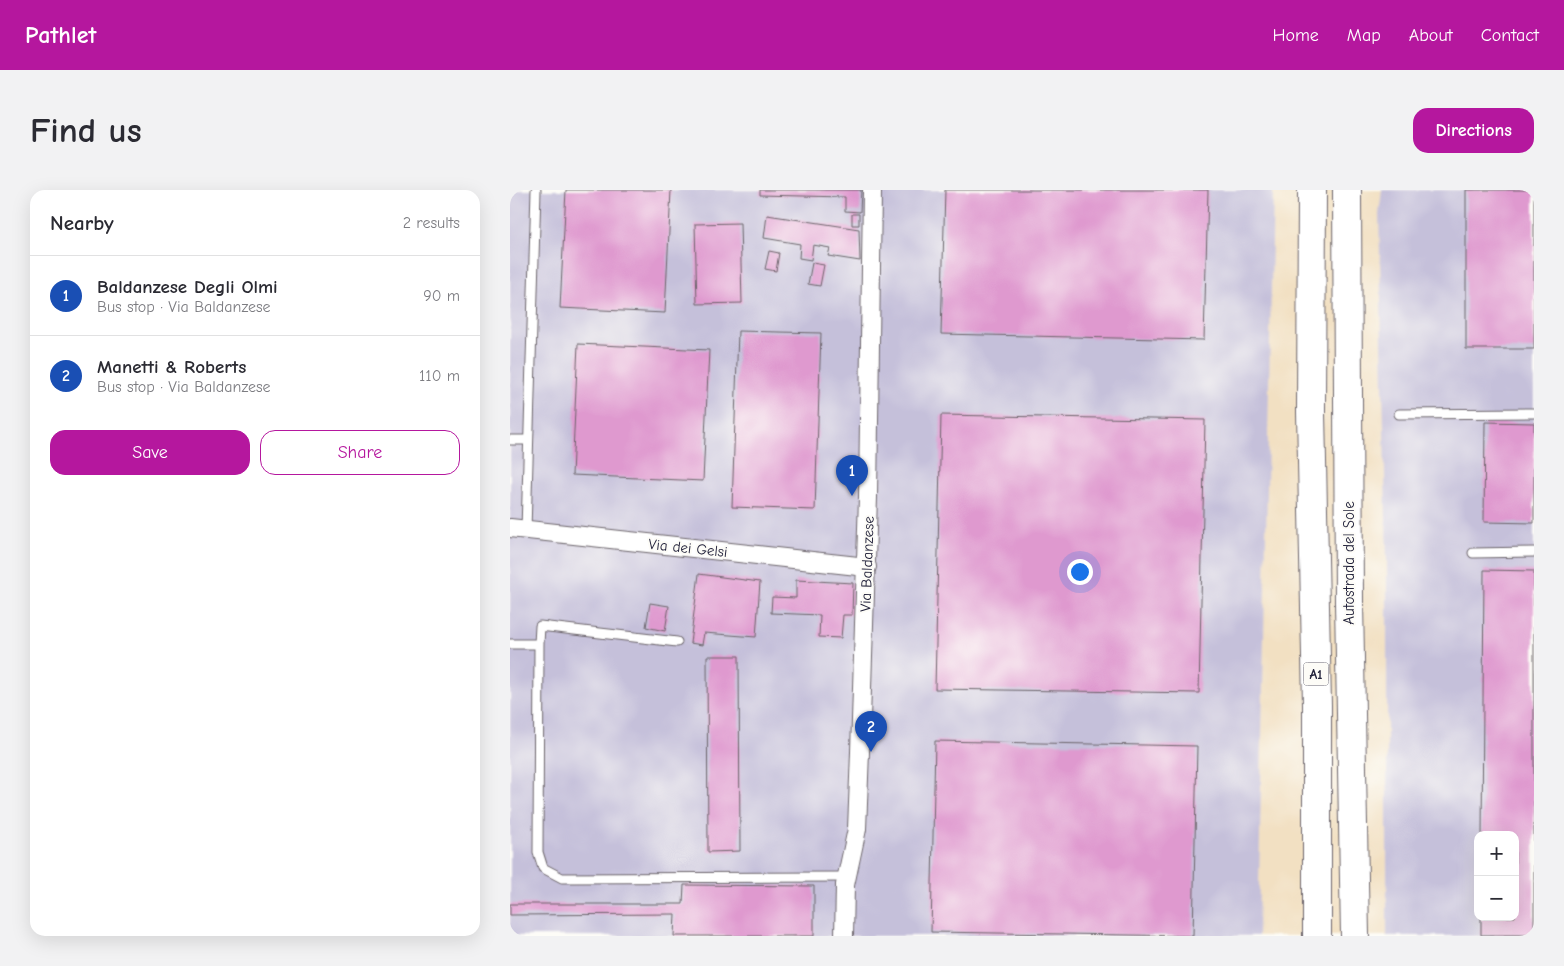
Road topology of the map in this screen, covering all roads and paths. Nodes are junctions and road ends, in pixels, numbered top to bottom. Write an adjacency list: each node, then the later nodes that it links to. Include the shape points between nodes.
1 (536, 190): 8 (lane)
2 (872, 190): 12 (street, Via Baldanzese)
3 (1312, 190): 18 (highway, A1)
4 (1349, 197): 19 (highway, Autostrada del Sole / A1, via 1348,602)
5 (1534, 413): 6 (lane)
6 (1399, 414)
7 (510, 440): 8 (lane)
8 (528, 440): 9 (lane)
9 (518, 529): 12 (street, Via dei Gelsi)
10 (1534, 552): 11 (lane)
11 (1473, 553)
12 (867, 567): 16 (street, Via Baldanzese, via 857,829)
13 (677, 642): 15 (lane, via 540,626)
14 (510, 644): 15 (lane)
15 (539, 644): 16 (lane, via 538,852 543,868 562,878)
16 (847, 877): 17 (street, Via Baldanzese)
17 (844, 936)
18 (1317, 936)
19 (1355, 936)

